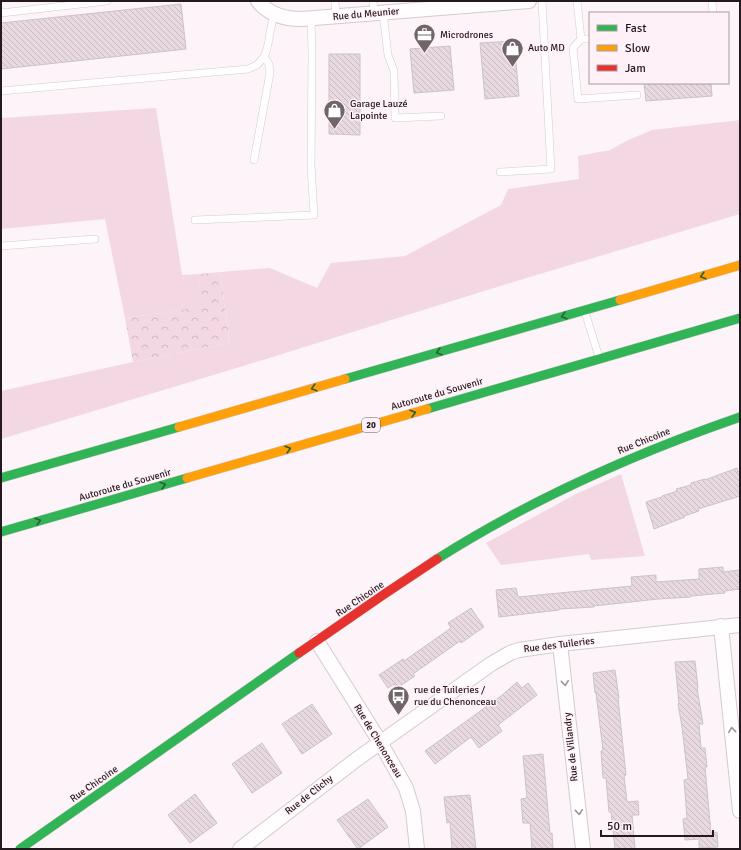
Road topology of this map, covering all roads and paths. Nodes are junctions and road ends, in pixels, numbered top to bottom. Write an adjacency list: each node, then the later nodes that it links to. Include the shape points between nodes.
1 (107, 1): 9 (lane)
2 (258, 1): 11 (street, Rue du Meunier)
3 (335, 1): 12 (lane)
4 (528, 1): 8 (street, Rue du Meunier)
5 (542, 1): 21 (lane, via 551,170)
6 (577, 1): 15 (lane)
7 (712, 1): 10 (lane)
8 (377, 9): 12 (street, Rue du Meunier); 19 (lane, via 394,71 395,118)
9 (1, 12)
10 (713, 12)
11 (275, 14): 13 (street, Rue du Meunier, via 293,19); 16 (lane)
12 (336, 16): 13 (street, Rue du Meunier)
13 (311, 18): 22 (lane, via 311,165 314,215)
14 (589, 38): 15 (lane)
15 (582, 39): 18 (lane, via 573,48 578,99)
16 (264, 57): 17 (lane, via 258,65 248,69); 20 (lane, via 269,64 270,73)
17 (1, 91)
18 (637, 94)
19 (441, 116)
20 (254, 160)
21 (500, 172)
22 (195, 220)
23 (95, 239): 24 (lane)
24 (1, 246)
25 (740, 265): 26 (main road, one-way to 26)
26 (584, 310): 28 (lane); 30 (main road, one-way to 30)
27 (740, 318): 28 (main road, Autoroute du Souvenir / 20)
28 (599, 359): 31 (main road, Autoroute du Souvenir / 20, one-way to 28)
29 (740, 417): 34 (main road, Rue Chicoine, via 649,450 509,516)
30 (1, 478)
31 (1, 532)
32 (740, 625): 33 (street, Rue des Tuileries)
33 (721, 626): 35 (street, Rue des Tuileries); 37 (street, one-way to 33)
34 (316, 641): 36 (street, Rue de Chenonceau); 38 (main road, Rue Chicoine)
35 (560, 644): 36 (street, Rue des Tuileries, via 519,650 502,658); 41 (street, Rue de Villandry, one-way to 41)
36 (380, 742): 39 (street, Rue de Clichy); 40 (street, Rue de Chenonceau, via 410,800)
37 (740, 811)
38 (20, 849)
39 (240, 849)
40 (417, 849)
41 (583, 849)

